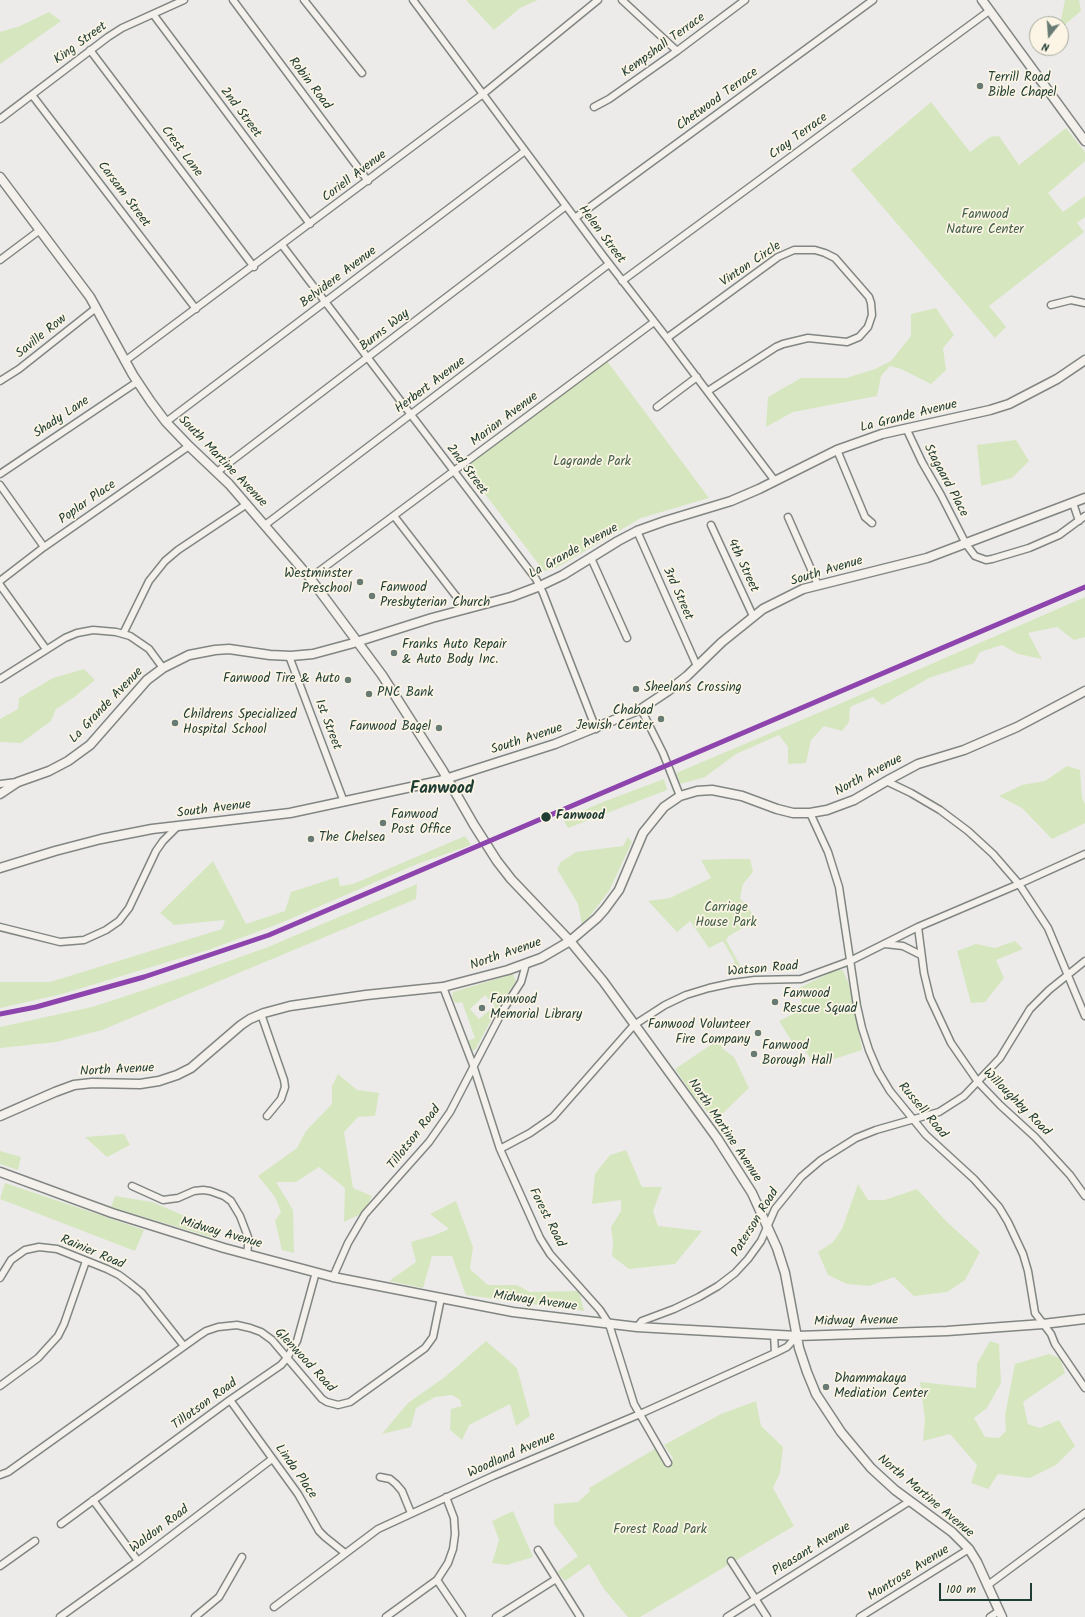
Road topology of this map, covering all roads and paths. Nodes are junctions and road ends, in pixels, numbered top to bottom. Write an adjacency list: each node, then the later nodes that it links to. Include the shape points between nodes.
1 (184, 0): 11 (street, King Street)
2 (233, 0): 22 (street, Robin Road)
3 (304, 0): 14 (street)
4 (413, 0): 15 (street, Helen Street)
5 (622, 0): 13 (street)
6 (745, 0): 13 (street, Kempshall Terrace)
7 (873, 0): 24 (street, Chetwood Terrace)
8 (982, 0): 10 (main road)
9 (596, 2): 15 (street, Coriell Avenue)
10 (989, 11): 19 (main road); 31 (street, Cray Terrace)
11 (153, 14): 12 (street, King Street, via 122,28); 25 (street, 2nd Street)
12 (90, 50): 16 (street, King Street); 30 (street, Crest Lane)
13 (677, 51): 17 (street, Kempshall Terrace, via 610,99)
14 (362, 73)
15 (483, 94): 20 (street, Helen Street); 22 (street, Coriell Avenue)
16 (32, 95): 18 (street, King Street); 36 (street, Carsam Street)
17 (594, 107)
18 (0, 120)
19 (1085, 141)
20 (525, 151): 23 (street, Helen Street); 32 (street, Belvidere Avenue)
21 (0, 176): 26 (main road, South Martine Avenue)
22 (368, 180): 25 (street, Coriell Avenue)
23 (566, 206): 24 (street, Helen Street); 39 (street, Burns Way)
24 (575, 218): 29 (street, Helen Street)
25 (310, 224): 27 (street, Coriell Avenue)
26 (40, 230): 28 (street); 35 (main road, South Martine Avenue)
27 (282, 245): 30 (street, Coriell Avenue); 32 (street, 2nd Street)
28 (0, 260)
29 (609, 264): 31 (street, Helen Street); 47 (street, Herbert Avenue)
30 (254, 267): 36 (street, Coriell Avenue)
31 (622, 281): 37 (street, Helen Street)
32 (325, 302): 39 (street, 2nd Street); 48 (street, Belvidere Avenue)
33 (1085, 303): 34 (street, via 1071,300)
34 (1051, 305)
35 (96, 308): 41 (main road, South Martine Avenue); 43 (street, Saville Row, via 19,370)
36 (196, 309): 41 (street, Coriell Avenue)
37 (654, 322): 38 (street, Helen Street); 53 (street, Marian Avenue)
38 (667, 338): 42 (street, Helen Street); 45 (street, Vinton Circle, via 778,257 794,250 815,250 835,258 869,297 872,315 868,328 859,337 847,342 808,338 783,344)
39 (368, 358): 47 (street, 2nd Street); 52 (street, Burns Way)
40 (1085, 360): 49 (main road, La Grande Avenue, via 1057,379 1002,407)
41 (125, 361): 44 (main road, South Martine Avenue)
42 (697, 377): 45 (street, Helen Street); 46 (street)
43 (0, 381)
44 (137, 382): 48 (main road, South Martine Avenue); 54 (street, Shady Lane)
45 (708, 391): 55 (street, Helen Street)
46 (657, 406)
47 (410, 415): 53 (street, 2nd Street); 65 (street, Herbert Avenue)
48 (166, 422): 50 (main road, South Martine Avenue)
49 (906, 428): 51 (main road, La Grande Avenue); 68 (street, Stagaard Place)
50 (189, 446): 52 (main road, South Martine Avenue); 69 (street, Poplar Place)
51 (837, 450): 55 (main road, La Grande Avenue); 64 (street, via 865,517)
52 (217, 472): 59 (main road, South Martine Avenue)
53 (454, 472): 60 (street, Marian Avenue); 75 (street, 2nd Street)
54 (0, 474)
55 (775, 481): 67 (main road, La Grande Avenue, via 731,501)
56 (0, 485): 69 (street)
57 (1085, 498): 58 (main road, South Avenue)
58 (1074, 503): 63 (street); 68 (main road, South Avenue)
59 (247, 504): 65 (main road, South Martine Avenue); 78 (street, via 178,550 165,562 149,581)
60 (394, 516): 71 (street, Marian Avenue); 76 (street)
61 (1085, 516): 63 (street, Stagaard Place)
62 (788, 517): 74 (street)
63 (1079, 521): 68 (street, Stagaard Place, via 1044,543 992,559 986,560 975,556)
64 (872, 523)
65 (265, 525): 71 (main road, South Martine Avenue)
66 (711, 525): 77 (street, 4th Street)
67 (637, 531): 70 (main road, La Grande Avenue); 83 (street, 3rd Street)
68 (966, 544): 74 (main road, South Avenue, via 927,558)
69 (44, 547): 72 (street, Poplar Place)
70 (591, 558): 75 (main road, La Grande Avenue); 79 (street)
71 (310, 578): 80 (main road, South Martine Avenue)
72 (0, 581)
73 (0, 585): 81 (street)
74 (818, 585): 77 (main road, South Avenue, via 804,589)
75 (540, 586): 76 (main road, La Grande Avenue); 88 (street, 2nd Street)
76 (466, 610): 80 (main road, La Grande Avenue)
77 (753, 616): 83 (main road, South Avenue)
78 (123, 634): 81 (street, via 108,630 85,631 65,638); 84 (street, via 143,644)
79 (627, 638)
80 (358, 642): 82 (main road, La Grande Avenue, via 313,654); 89 (main road, South Martine Avenue)
81 (46, 649): 85 (street)
82 (289, 656): 84 (main road, La Grande Avenue, via 229,649 215,650 188,655); 95 (street, 1st Street)
83 (697, 666): 87 (main road, South Avenue, via 665,694)
84 (163, 668): 91 (main road, La Grande Avenue, via 142,685 90,745 68,761)
85 (0, 679)
86 (1083, 695): 90 (main road, North Avenue, via 1017,727 964,750 918,764)
87 (640, 709): 88 (main road, South Avenue); 94 (street)
88 (596, 729): 89 (main road, South Avenue)
89 (448, 779): 95 (main road, South Avenue); 103 (main road, North Martine Avenue, via 497,861)
90 (886, 781): 96 (main road, North Avenue, via 840,806); 100 (street, via 940,810 968,831 993,854)
91 (18, 782): 92 (street, La Grande Avenue); 93 (main road)
92 (0, 784)
93 (0, 794)
94 (680, 796): 96 (main road, North Avenue, via 697,791 720,791 793,813); 103 (main road, North Avenue, via 664,807 643,833 624,879 610,902 597,918)
95 (344, 802): 97 (main road, South Avenue, via 290,813)
96 (810, 813): 106 (street, Russell Road, via 828,852 839,887)
97 (178, 826): 99 (main road, South Avenue, via 97,840); 102 (street, via 156,851 129,908 118,921 102,932 84,940 60,942)
98 (1085, 854): 100 (street, Watson Road)
99 (0, 868)
100 (1019, 884): 101 (street, Watson Road); 109 (street, via 1048,928)
101 (918, 926): 104 (street, Watson Road); 105 (street, Willoughby Road)
102 (0, 927)
103 (570, 941): 108 (main road, North Avenue); 113 (main road, North Martine Avenue, via 603,981)
104 (882, 945): 105 (street, via 903,946); 106 (street, Watson Road)
105 (921, 955): 115 (street, Willoughby Road, via 930,998 940,1022)
106 (850, 961): 113 (street, Watson Road, via 801,979 755,980 709,988 665,1005); 118 (street, Russell Road, via 857,1006 869,1050 890,1091)
107 (1085, 961): 109 (street, Paterson Road)
108 (526, 964): 110 (main road, North Avenue); 114 (street, Tillotson Road, via 521,982)
109 (1068, 974): 112 (street); 115 (street, Paterson Road, via 1030,1009 1000,1058)
110 (443, 988): 111 (main road, North Avenue, via 366,995 297,1005); 114 (street, Forest Road)
111 (261, 1014): 116 (main road, North Avenue, via 241,1025 195,1065 177,1075 140,1084 74,1085); 117 (street, via 284,1080 284,1093)
112 (1085, 1016)
113 (634, 1025): 119 (street, Watson Road, via 553,1117); 123 (main road, North Martine Avenue, via 717,1138 740,1173)
114 (473, 1065): 119 (street, Forest Road); 127 (street, Tillotson Road, via 450,1112 439,1128 365,1214 348,1243)
115 (978, 1082): 118 (street, Paterson Road, via 948,1108); 122 (street, Willoughby Road, via 1035,1137)
116 (0, 1116)
117 (267, 1116)
118 (913, 1120): 123 (street, Paterson Road, via 856,1138 821,1160 801,1177 784,1197 775,1209); 132 (street, Russell Road, via 938,1148 974,1179 1008,1222 1023,1254 1035,1313)
119 (500, 1149): 131 (street, Forest Road, via 540,1238 550,1254 600,1310)
120 (0, 1172): 124 (main road, Midway Avenue, via 126,1218)
121 (132, 1186): 124 (street, via 163,1200 203,1190 224,1196 231,1201 240,1216 248,1237)
122 (1085, 1196)
123 (768, 1226): 133 (street, Paterson Road, via 748,1259 727,1280 699,1297 642,1321); 135 (main road, North Martine Avenue, via 785,1273)
124 (247, 1254): 126 (main road, Midway Avenue)
125 (86, 1261): 128 (street, Rainier Road, via 48,1247 30,1248 10,1260); 136 (street, Rainier Road, via 119,1275 142,1293); 139 (street, via 58,1336 38,1358)
126 (316, 1272): 127 (main road, Midway Avenue); 138 (street, Tillotson Road, via 300,1333)
127 (334, 1277): 129 (main road, Midway Avenue)
128 (0, 1278)
129 (441, 1298): 131 (main road, Midway Avenue, via 513,1312); 138 (street, Glenwood Road, via 433,1337 425,1348 350,1402 338,1405 322,1399)
130 (1085, 1319): 132 (main road, Midway Avenue)
131 (609, 1324): 133 (main road, Midway Avenue); 142 (street, Forest Road, via 634,1404)
132 (1043, 1324): 135 (main road, Midway Avenue, via 948,1331); 140 (street, Russell Road)
133 (637, 1327): 134 (main road, Midway Avenue)
134 (774, 1335): 135 (main road, Midway Avenue); 137 (street)
135 (797, 1336): 137 (street, Woodland Avenue, via 787,1347); 149 (main road, North Martine Avenue, via 816,1394 833,1422 872,1468)
136 (184, 1346): 138 (street, Glenwood Road, via 212,1329 237,1325 267,1336); 145 (street, Glenwood Road, via 8,1472)
137 (775, 1352): 142 (street, Woodland Avenue)
138 (288, 1358): 141 (street, Tillotson Road, via 276,1370)
139 (0, 1386)
140 (1085, 1388)
141 (230, 1400): 143 (street, Linda Place); 148 (street, Tillotson Road)
142 (640, 1414): 144 (street, Forest Road); 147 (street, Woodland Avenue)
143 (272, 1459): 156 (street, Linda Place, via 298,1494 319,1531); 158 (street, Waldon Road)
144 (668, 1463)
145 (0, 1475)
146 (380, 1477): 150 (street, via 390,1479 402,1490)
147 (446, 1497): 150 (street, Woodland Avenue); 162 (street, via 454,1518 455,1541 448,1563)
148 (93, 1500): 152 (street, Tillotson Road); 158 (street)
149 (910, 1502): 154 (main road, North Martine Avenue, via 952,1532); 164 (street, Pleasant Avenue)
150 (411, 1513): 156 (street, Woodland Avenue, via 378,1529)
151 (1085, 1513): 163 (street)
152 (61, 1524)
153 (35, 1541): 160 (street)
154 (969, 1549): 163 (main road, North Martine Avenue); 175 (street, Montrose Avenue)
155 (538, 1550): 161 (street)
156 (345, 1554): 165 (street, Woodland Avenue)
157 (242, 1557): 168 (street, via 219,1597)
158 (138, 1561): 167 (street, Waldon Road)
159 (731, 1561): 164 (street)
160 (0, 1566)
161 (556, 1579): 171 (street); 172 (street)
162 (437, 1580): 169 (street); 170 (street)
163 (988, 1585): 166 (main road, North Martine Avenue)
164 (756, 1599): 173 (street, Pleasant Avenue); 174 (street)
165 (274, 1607)
166 (1001, 1614): 176 (street)
167 (60, 1617)
168 (195, 1617)
169 (386, 1617)
170 (462, 1617)
171 (496, 1617)
172 (580, 1617)
173 (727, 1617)
174 (767, 1617)
175 (860, 1617)
176 (990, 1617)

